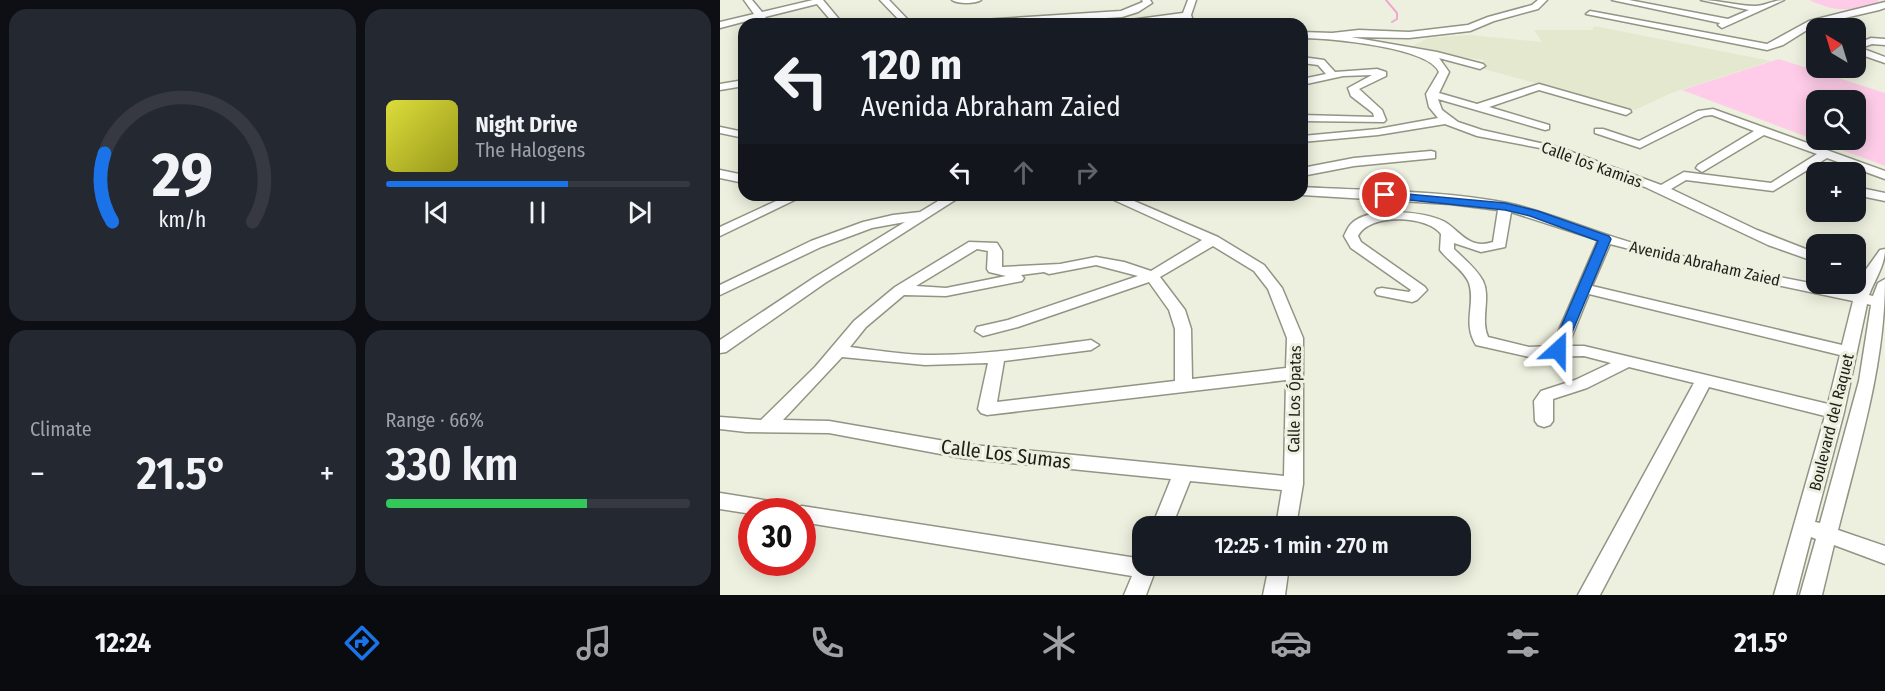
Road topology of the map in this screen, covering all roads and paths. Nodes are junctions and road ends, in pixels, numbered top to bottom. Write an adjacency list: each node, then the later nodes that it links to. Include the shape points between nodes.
1 (748, 0): 15 (street)
2 (819, 0): 15 (street); 17 (street)
3 (884, 0): 18 (street)
4 (956, 0): 5 (street)
5 (977, 0)
6 (1146, 0): 19 (street, via 1144,6 1122,14)
7 (1192, 0): 20 (street)
8 (1543, 0): 25 (street, via 1470,28 1409,35)
9 (1616, 0): 22 (street)
10 (1705, 0): 13 (street)
11 (1780, 0): 13 (street)
12 (1885, 5): 26 (street, via 1810,24 1784,42 1767,46)
13 (1758, 9): 22 (street)
14 (1590, 14): 26 (street)
15 (761, 16): 16 (street)
16 (752, 18)
17 (834, 18)
18 (902, 18)
19 (1060, 18)
20 (1188, 18)
21 (738, 21): 23 (street)
22 (1730, 21): 26 (street)
23 (720, 25)
24 (1308, 35): 25 (street)
25 (1331, 36): 29 (street)
26 (1700, 36)
27 (1885, 42): 28 (street)
28 (1866, 44)
29 (1417, 53): 33 (street); 38 (street, via 1443,67)
30 (1866, 53): 31 (street)
31 (1885, 60)
32 (1308, 61): 34 (street, via 1321,62)
33 (1480, 66)
34 (1331, 74): 35 (street); 41 (street, via 1381,73 1353,88 1381,119)
35 (1308, 80)
36 (738, 84): 37 (street)
37 (720, 87)
38 (1431, 94): 39 (street); 42 (street, via 1432,103)
39 (1479, 107): 40 (street, via 1539,87); 43 (street)
40 (1626, 112)
41 (1308, 118)
42 (1446, 120): 48 (street); 58 (street, Calle los Kamias, via 1462,128 1552,148)
43 (1545, 127)
44 (1764, 130): 49 (street, via 1705,112); 51 (street); 53 (street)
45 (1599, 131): 49 (street)
46 (723, 132): 47 (street)
47 (738, 134)
48 (1308, 138)
49 (1640, 145): 50 (street)
50 (1629, 152)
51 (1827, 153): 56 (street); 58 (street, via 1773,187 1684,176)
52 (1431, 155): 54 (street)
53 (1702, 168)
54 (1308, 171)
55 (720, 174): 57 (street)
56 (1885, 175)
57 (738, 178)
58 (1661, 190): 72 (street, Calle los Kamias, via 1750,233)
59 (1308, 191): 65 (street, Avenida Abraham Zaied)
60 (1866, 193): 61 (street)
61 (1885, 196)
62 (786, 201): 67 (street)
63 (947, 201): 66 (street)
64 (1123, 201): 70 (street, Calle Los Ópatas)
65 (1505, 207): 68 (street, via 1501,241 1495,247 1482,249); 69 (street, Avenida Abraham Zaied)
66 (923, 215): 78 (street, via 888,220 815,245); 83 (street)
67 (720, 232)
68 (1448, 233): 79 (street, via 1438,224 1403,218 1367,217 1359,221 1352,228 1356,244 1420,290 1412,297); 84 (street, via 1448,250 1477,286 1476,329 1482,341 1528,352)
69 (1605, 239): 77 (street); 80 (street, Avenida Abraham Zaied, via 1730,271)
70 (1213, 240): 74 (street); 89 (street, Calle Los Ópatas, via 1259,268 1275,288 1295,338)
71 (1885, 253): 75 (street, Boulevard del Raquet)
72 (1806, 254)
73 (1057, 267): 74 (street, via 1096,261); 76 (street, via 946,292); 76 (street, via 1000,272 994,269 994,248 980,244)
74 (1152, 276): 81 (street); 91 (street, via 1177,310 1183,329)
75 (1874, 277): 80 (street, Boulevard del Raquet)
76 (900, 290): 85 (street, via 860,324)
77 (1585, 290): 84 (street); 86 (street)
78 (720, 291)
79 (1382, 292)
80 (1875, 301): 86 (street, Boulevard del Raquet); 104 (street, Boulevard del Raquet, via 1866,381)
81 (983, 331)
82 (1091, 345): 87 (street)
83 (720, 348)
84 (1558, 350): 88 (street, via 1584,351)
85 (838, 351): 87 (street, via 925,360); 95 (street)
86 (1849, 352): 92 (street, Boulevard del Raquet)
87 (997, 357): 91 (street, via 987,409)
88 (1626, 362): 90 (street); 93 (street, via 1547,395 1543,401)
89 (1294, 374): 91 (street); 97 (street, Calle Los Ópatas)
90 (1703, 381): 92 (street); 111 (street)
91 (1184, 386)
92 (1835, 412): 103 (street, Boulevard del Raquet)
93 (1544, 421)
94 (720, 423): 95 (street, Calle Los Sumas)
95 (766, 426): 96 (street, Calle Los Sumas, via 846,429 962,451)
96 (1183, 474): 97 (street, Calle Los Sumas); 101 (street)
97 (1293, 484): 102 (street, Calle Los Ópatas)
98 (720, 501): 99 (street)
99 (738, 504)
100 (816, 516): 106 (street)
101 (1166, 516)
102 (1288, 516)
103 (1804, 526): 104 (street); 112 (street, Boulevard del Raquet)
104 (1826, 533): 105 (street); 113 (street, Boulevard del Raquet)
105 (1885, 555)
106 (1132, 565)
107 (1142, 576): 109 (street)
108 (1277, 576): 110 (street)
109 (1135, 595)
110 (1274, 595)
111 (1589, 595)
112 (1785, 595)
113 (1811, 595)

